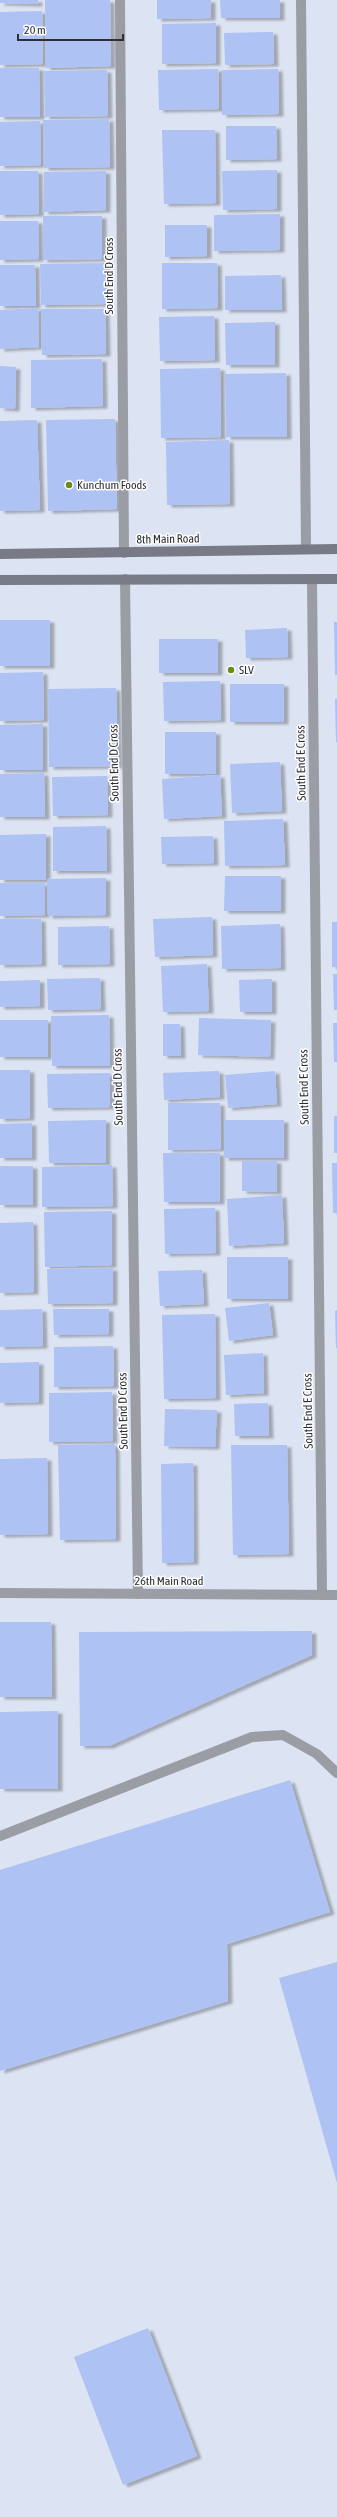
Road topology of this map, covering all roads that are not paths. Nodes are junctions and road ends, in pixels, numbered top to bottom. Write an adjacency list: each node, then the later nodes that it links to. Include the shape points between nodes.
1 (120, 0): 5 (street, South End D Cross)
2 (301, 0): 3 (street)
3 (306, 548): 4 (main road, 8th Main Road); 5 (main road, 8th Main Road)
4 (337, 548)
5 (124, 553): 6 (main road, 8th Main Road)
6 (0, 554)
7 (125, 579): 8 (main road); 10 (main road); 12 (street, South End D Cross)
8 (312, 579): 9 (main road); 13 (street, South End E Cross)
9 (337, 579)
10 (0, 580)
11 (0, 1593): 12 (street, 26th Main Road)
12 (138, 1594): 13 (street, 26th Main Road)
13 (322, 1595): 14 (street, 26th Main Road)
14 (337, 1595)
15 (337, 1773): 16 (street, via 317,1754 283,1735 252,1737)
16 (0, 1836)

